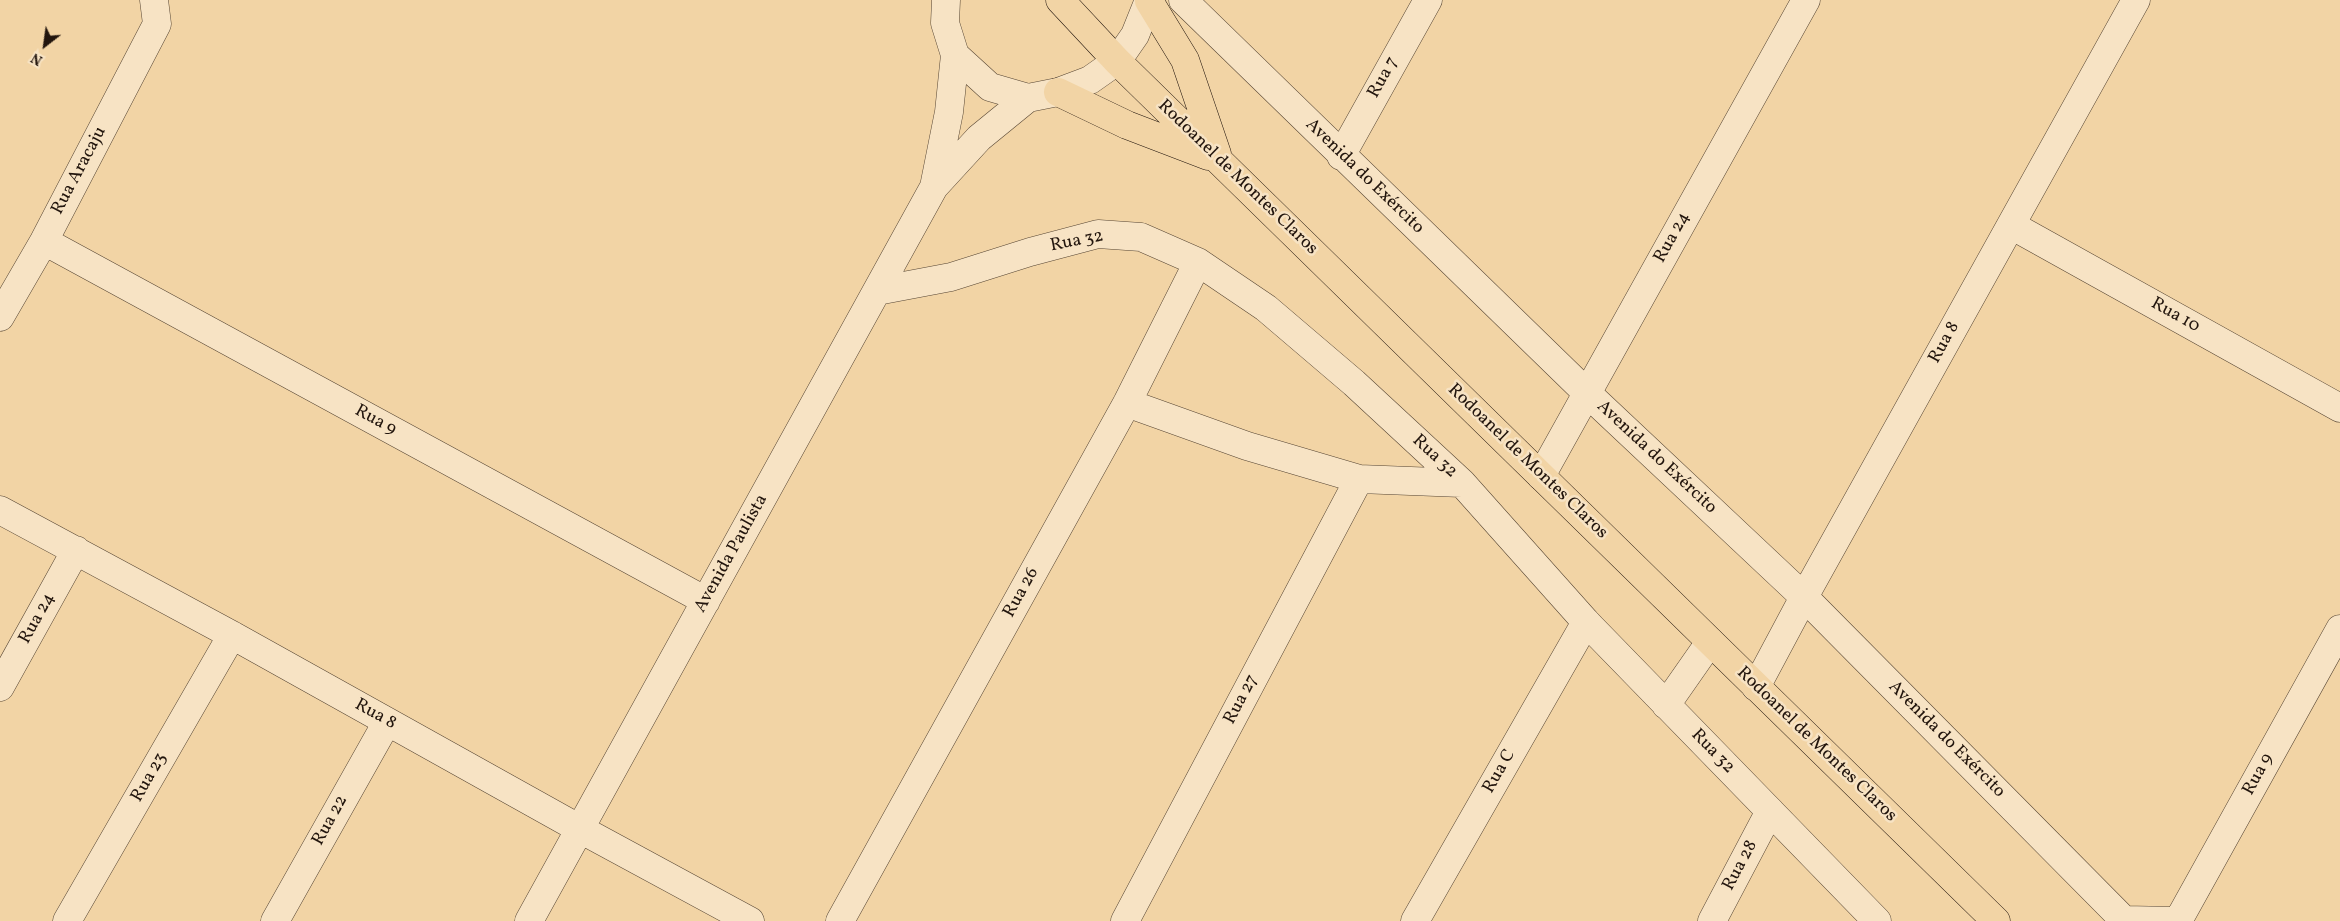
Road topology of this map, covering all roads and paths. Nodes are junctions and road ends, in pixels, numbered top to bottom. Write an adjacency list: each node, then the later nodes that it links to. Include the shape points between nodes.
1 (946, 0): 9 (street, via 946,23)
2 (1060, 0): 10 (main road, Rodoanel de Montes Claros)
3 (1183, 0): 13 (street, Avenida do Exército)
4 (1428, 0): 13 (street, Rua 7)
5 (1806, 0): 21 (street, Rua 24)
6 (2136, 0): 16 (street, Rua 8)
7 (1149, 1): 10 (street, via 1135,35); 14 (main road, via 1185,60)
8 (156, 12): 17 (street, Rua Aracaju)
9 (956, 55): 12 (street, via 990,87); 15 (street, Avenida Paulista)
10 (1117, 61): 11 (street, via 1090,80); 14 (main road, Rodoanel de Montes Claros)
11 (1058, 92): 12 (street); 14 (main road, via 1127,125)
12 (1028, 98): 15 (street, Avenida Paulista, via 979,138)
13 (1341, 156): 21 (street, Avenida do Exército)
14 (1219, 160): 24 (main road, Rodoanel de Montes Claros)
15 (934, 187): 19 (street, Avenida Paulista)
16 (2011, 225): 23 (street, Rua 10); 29 (street, Rua 8)
17 (44, 240): 20 (street, Rua Aracaju); 30 (street, Rua 9)
18 (1198, 262): 19 (street, Rua 32, via 1141,237 1098,234 951,278); 22 (street, Rua 26); 26 (street, Rua 32, via 1273,314 1354,382)
19 (877, 291): 30 (street, Avenida Paulista)
20 (0, 317)
21 (1587, 393): 24 (street, Rua 24); 29 (street, Avenida do Exército)
22 (1128, 403): 25 (street, via 1247,446); 46 (street, Rua 26)
23 (2340, 408)
24 (1541, 476): 34 (main road, Rodoanel de Montes Claros)
25 (1359, 479): 26 (street); 47 (street, Rua 27)
26 (1462, 483): 31 (street, Rua 32)
27 (0, 510): 28 (street, Rua 8)
28 (76, 550): 33 (street, Rua 8); 35 (street, Rua 24)
29 (1804, 597): 36 (street, Rua 8); 41 (street, Avenida do Exército)
30 (706, 601): 40 (street, Avenida Paulista)
31 (1586, 622): 37 (street, Rua 32); 48 (street, Rua C)
32 (2340, 629): 52 (street, Rua 9)
33 (232, 635): 38 (street, Rua 8); 42 (street, Rua 23)
34 (1710, 642): 36 (main road, Rodoanel de Montes Claros); 37 (street)
35 (0, 687)
36 (1756, 687): 51 (main road, Rodoanel de Montes Claros)
37 (1666, 705): 39 (street, Rua 32)
38 (387, 722): 40 (street, Rua 8); 43 (street, Rua 22)
39 (1770, 811): 49 (street, Rua 28); 50 (street, Rua 32)
40 (580, 829): 44 (street, Avenida Paulista); 45 (street, Rua 8)
41 (2124, 920): 52 (street, Rua 9)
42 (67, 921)
43 (276, 921)
44 (529, 921)
45 (750, 921)
46 (840, 921)
47 (1125, 921)
48 (1415, 921)
49 (1712, 921)
50 (1877, 921)
51 (1996, 921)
52 (2176, 921)

